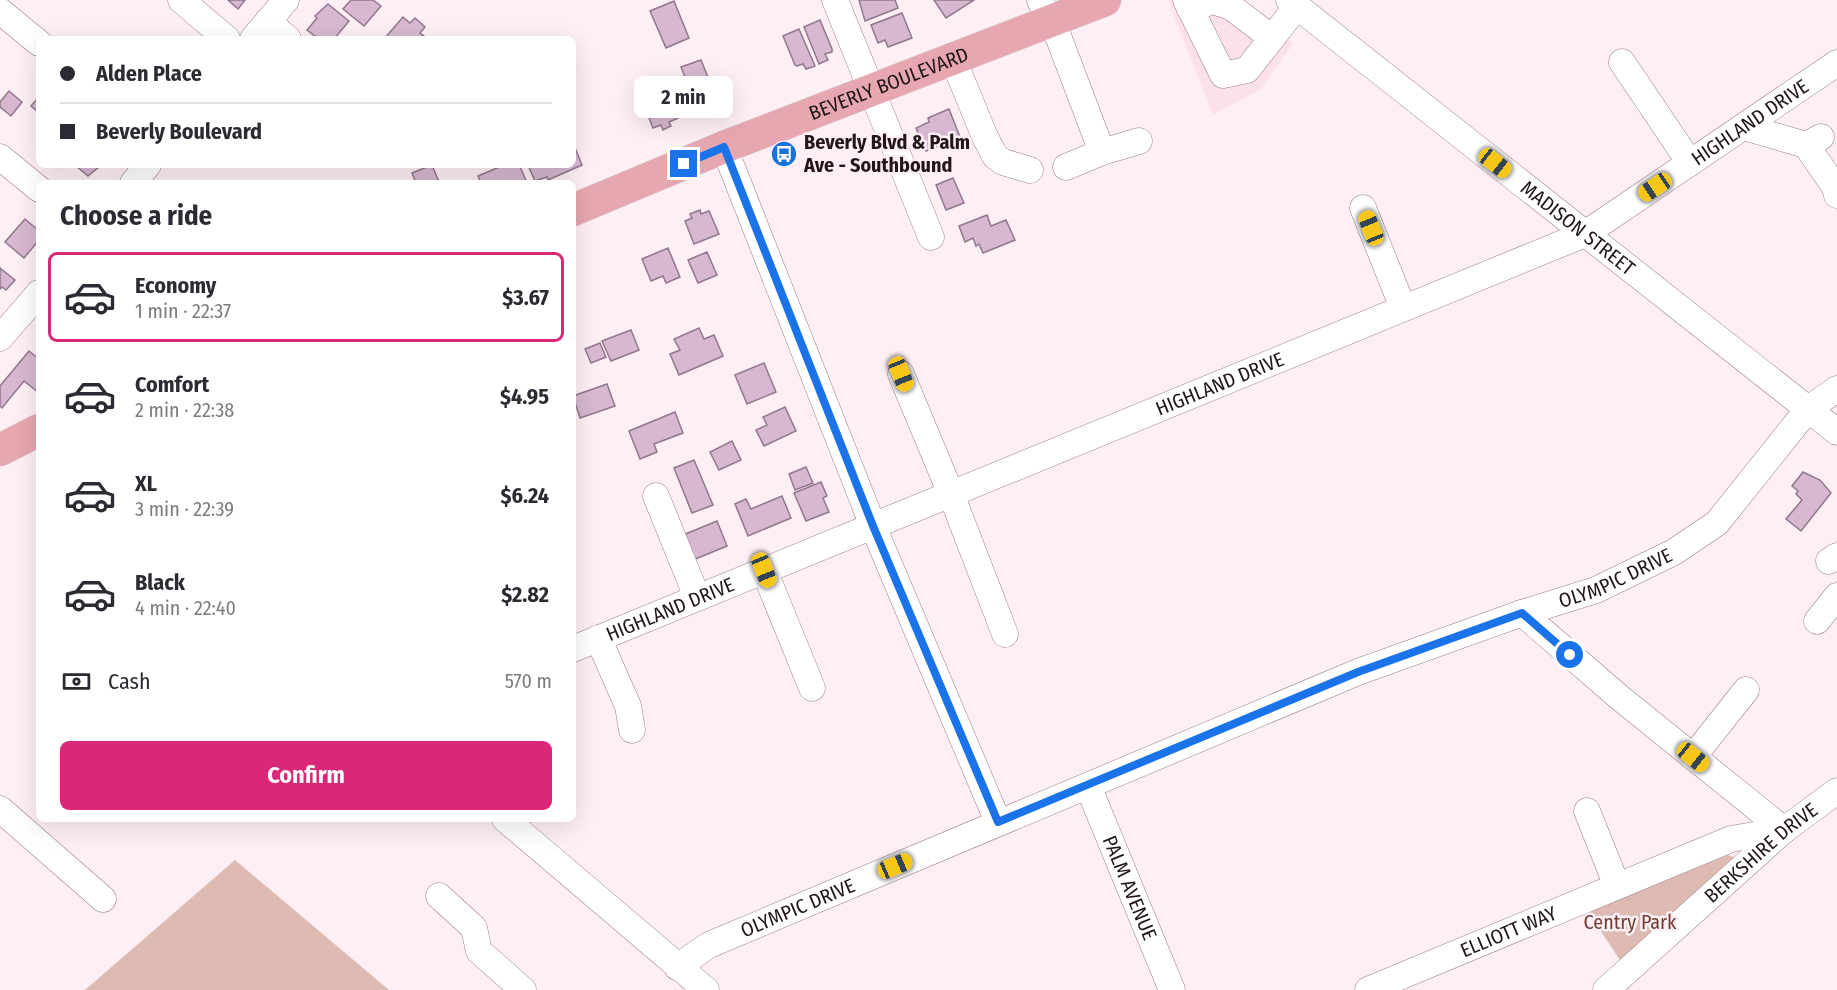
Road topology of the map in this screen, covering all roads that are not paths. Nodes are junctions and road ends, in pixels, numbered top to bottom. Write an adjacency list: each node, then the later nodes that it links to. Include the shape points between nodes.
1 (181, 0): 10 (street)
2 (286, 0): 9 (street)
3 (835, 0): 17 (street)
4 (1105, 0): 8 (main road, BEVERLY BOULEVARD)
5 (1293, 3): 12 (street); 32 (street, MADISON STREET)
6 (1188, 5): 12 (street, via 1213,1 1231,7); 12 (street, via 1223,75 1246,70)
7 (0, 11): 13 (street)
8 (1047, 14): 14 (main road, BEVERLY BOULEVARD); 21 (street)
9 (261, 30): 11 (street)
10 (223, 36)
11 (279, 36)
12 (1272, 38)
13 (36, 41)
14 (953, 59): 17 (main road, BEVERLY BOULEVARD); 26 (street, via 995,156)
15 (1622, 62): 23 (street)
16 (1837, 63): 18 (street, HIGHLAND DRIVE)
17 (870, 91): 20 (main road, BEVERLY BOULEVARD); 33 (street)
18 (1744, 126): 23 (street, HIGHLAND DRIVE); 29 (street, via 1813,141)
19 (1139, 141): 21 (street)
20 (724, 147): 31 (main road, BEVERLY BOULEVARD); 45 (street)
21 (1102, 152): 24 (street)
22 (0, 157): 28 (street)
23 (1690, 163): 32 (street, HIGHLAND DRIVE)
24 (1066, 167)
25 (146, 168): 27 (street)
26 (1030, 170)
27 (136, 180)
28 (36, 187)
29 (1837, 195)
30 (1363, 208): 35 (street)
31 (576, 209)
32 (1585, 234): 35 (street, HIGHLAND DRIVE); 39 (street, MADISON STREET)
33 (931, 237)
34 (36, 296): 36 (street)
35 (1403, 308): 43 (street, HIGHLAND DRIVE)
36 (0, 338)
37 (901, 374): 43 (street)
38 (1837, 389): 39 (street, OLYMPIC DRIVE)
39 (1808, 409): 41 (street, MADISON STREET); 49 (street, OLYMPIC DRIVE, via 1717,523 1674,552 1596,590)
40 (36, 432): 42 (main road)
41 (1837, 432)
42 (0, 450)
43 (951, 494): 45 (street, HIGHLAND DRIVE); 51 (street)
44 (656, 496): 48 (street)
45 (873, 526): 46 (street, HIGHLAND DRIVE); 63 (street)
46 (764, 570): 48 (street, HIGHLAND DRIVE); 54 (street)
47 (1837, 596): 50 (street)
48 (697, 597): 52 (street, HIGHLAND DRIVE)
49 (1522, 613): 57 (street); 58 (street, OLYMPIC DRIVE, via 1358,672)
50 (1817, 621)
51 (1005, 634)
52 (598, 638): 53 (street, HIGHLAND DRIVE); 56 (street, via 628,706)
53 (576, 648)
54 (812, 688)
55 (1746, 690): 57 (street)
56 (632, 730)
57 (1693, 757): 64 (street)
58 (1088, 786): 63 (street, OLYMPIC DRIVE); 71 (street, PALM AVENUE)
59 (1837, 791): 64 (street, BERKSHIRE DRIVE)
60 (0, 809): 67 (street)
61 (1587, 811): 65 (street)
62 (508, 822): 68 (street)
63 (998, 822): 68 (street, OLYMPIC DRIVE, via 709,945)
64 (1784, 830): 65 (street, ELLIOTT WAY, via 1731,839); 73 (street, BERKSHIRE DRIVE)
65 (1617, 886): 72 (street, ELLIOTT WAY)
66 (439, 896): 69 (street, via 474,928 479,951)
67 (103, 899)
68 (677, 967): 70 (street)
69 (523, 990)
70 (706, 990)
71 (1172, 990)
72 (1368, 990)
73 (1606, 990)

